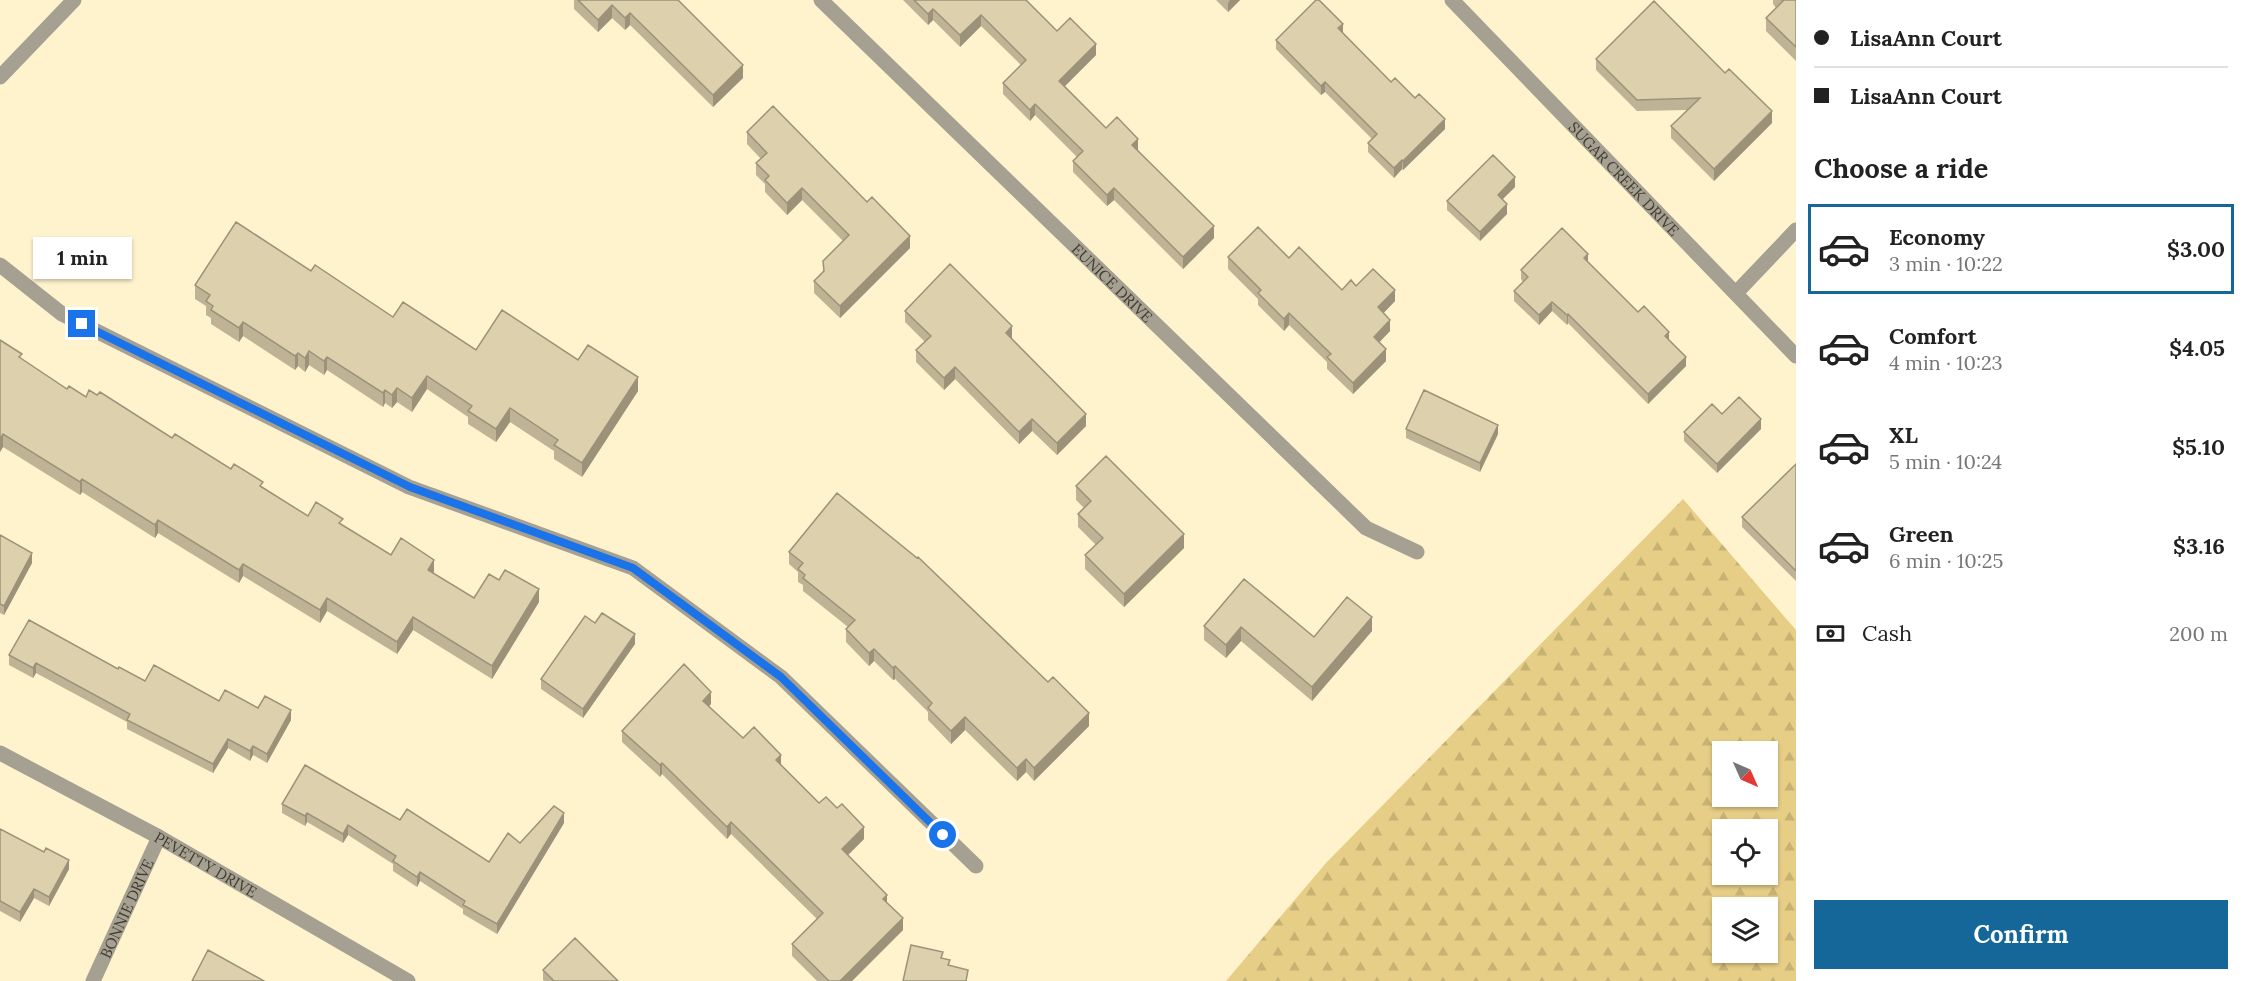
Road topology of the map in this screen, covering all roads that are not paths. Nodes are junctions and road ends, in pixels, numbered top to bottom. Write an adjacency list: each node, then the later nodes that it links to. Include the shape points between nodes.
1 (74, 0): 4 (street)
2 (821, 0): 9 (street, EUNICE DRIVE, via 1366,528)
3 (1452, 0): 7 (street, SUGAR CREEK DRIVE)
4 (0, 77)
5 (1796, 230): 7 (street)
6 (0, 265): 12 (street, via 62,314 410,487 633,568 781,677)
7 (1736, 293): 8 (street, SUGAR CREEK DRIVE)
8 (1796, 356)
9 (1417, 552)
10 (0, 753): 11 (street, PEVETTY DRIVE)
11 (159, 837): 13 (street, BONNIE DRIVE); 14 (street, PEVETTY DRIVE)
12 (976, 866)
13 (93, 981)
14 (408, 981)

